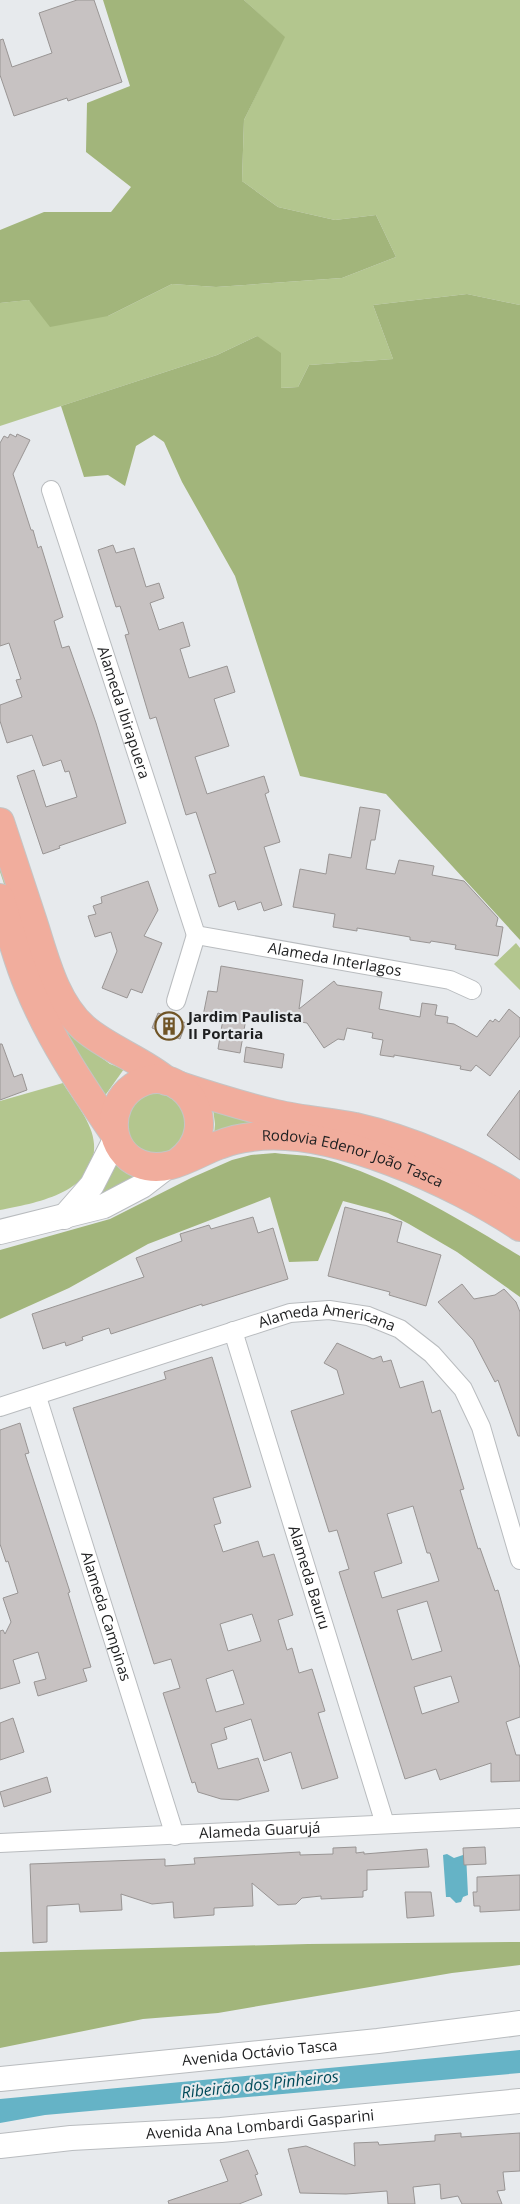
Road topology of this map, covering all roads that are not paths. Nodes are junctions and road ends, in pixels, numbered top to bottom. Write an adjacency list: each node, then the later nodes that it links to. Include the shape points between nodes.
1 (51, 490): 4 (street, Alameda Ibirapuera)
2 (0, 822): 7 (main road, Rodovia Edenor João Tasca, via 50,974 67,1008 84,1028)
3 (0, 898): 8 (main road, via 27,984 51,1034 70,1070)
4 (196, 935): 5 (street, Alameda Interlagos, via 450,980); 6 (street)
5 (472, 990)
6 (176, 1000)
7 (172, 1083): 8 (main road, via 145,1082 126,1092 115,1111); 9 (main road, via 192,1099 200,1118 198,1139 193,1148); 10 (main road, Rodovia Edenor João Tasca, via 238,1105 401,1140)
8 (115, 1135): 9 (main road, via 123,1151 139,1164 148,1167); 11 (street, via 92,1185)
9 (173, 1164): 11 (street, via 142,1186 104,1206); 12 (main road, Rodovia Edenor João Tasca, via 220,1144 252,1137 309,1138 379,1157 443,1184)
10 (520, 1197)
11 (64, 1217): 13 (street)
12 (520, 1227)
13 (0, 1232)
14 (233, 1332): 15 (street, Alameda Americana); 17 (street, Alameda Americana, via 290,1313 329,1310 368,1316 400,1329 432,1354 462,1389 481,1427); 19 (street, Alameda Bauru)
15 (36, 1396): 16 (street, Alameda Americana); 20 (street, Alameda Campinas)
16 (0, 1407)
17 (520, 1560)
18 (520, 1818): 19 (street, Alameda Guarujá)
19 (385, 1824): 20 (street, Alameda Guarujá)
20 (175, 1836): 21 (street, Alameda Guarujá)
21 (0, 1843)
22 (520, 2023): 23 (street, Avenida Octávio Tasca, via 378,2041)
23 (0, 2079)
24 (520, 2101): 25 (street, Avenida Ana Lombardi Gasparini, via 221,2130 71,2138)
25 (0, 2146)

